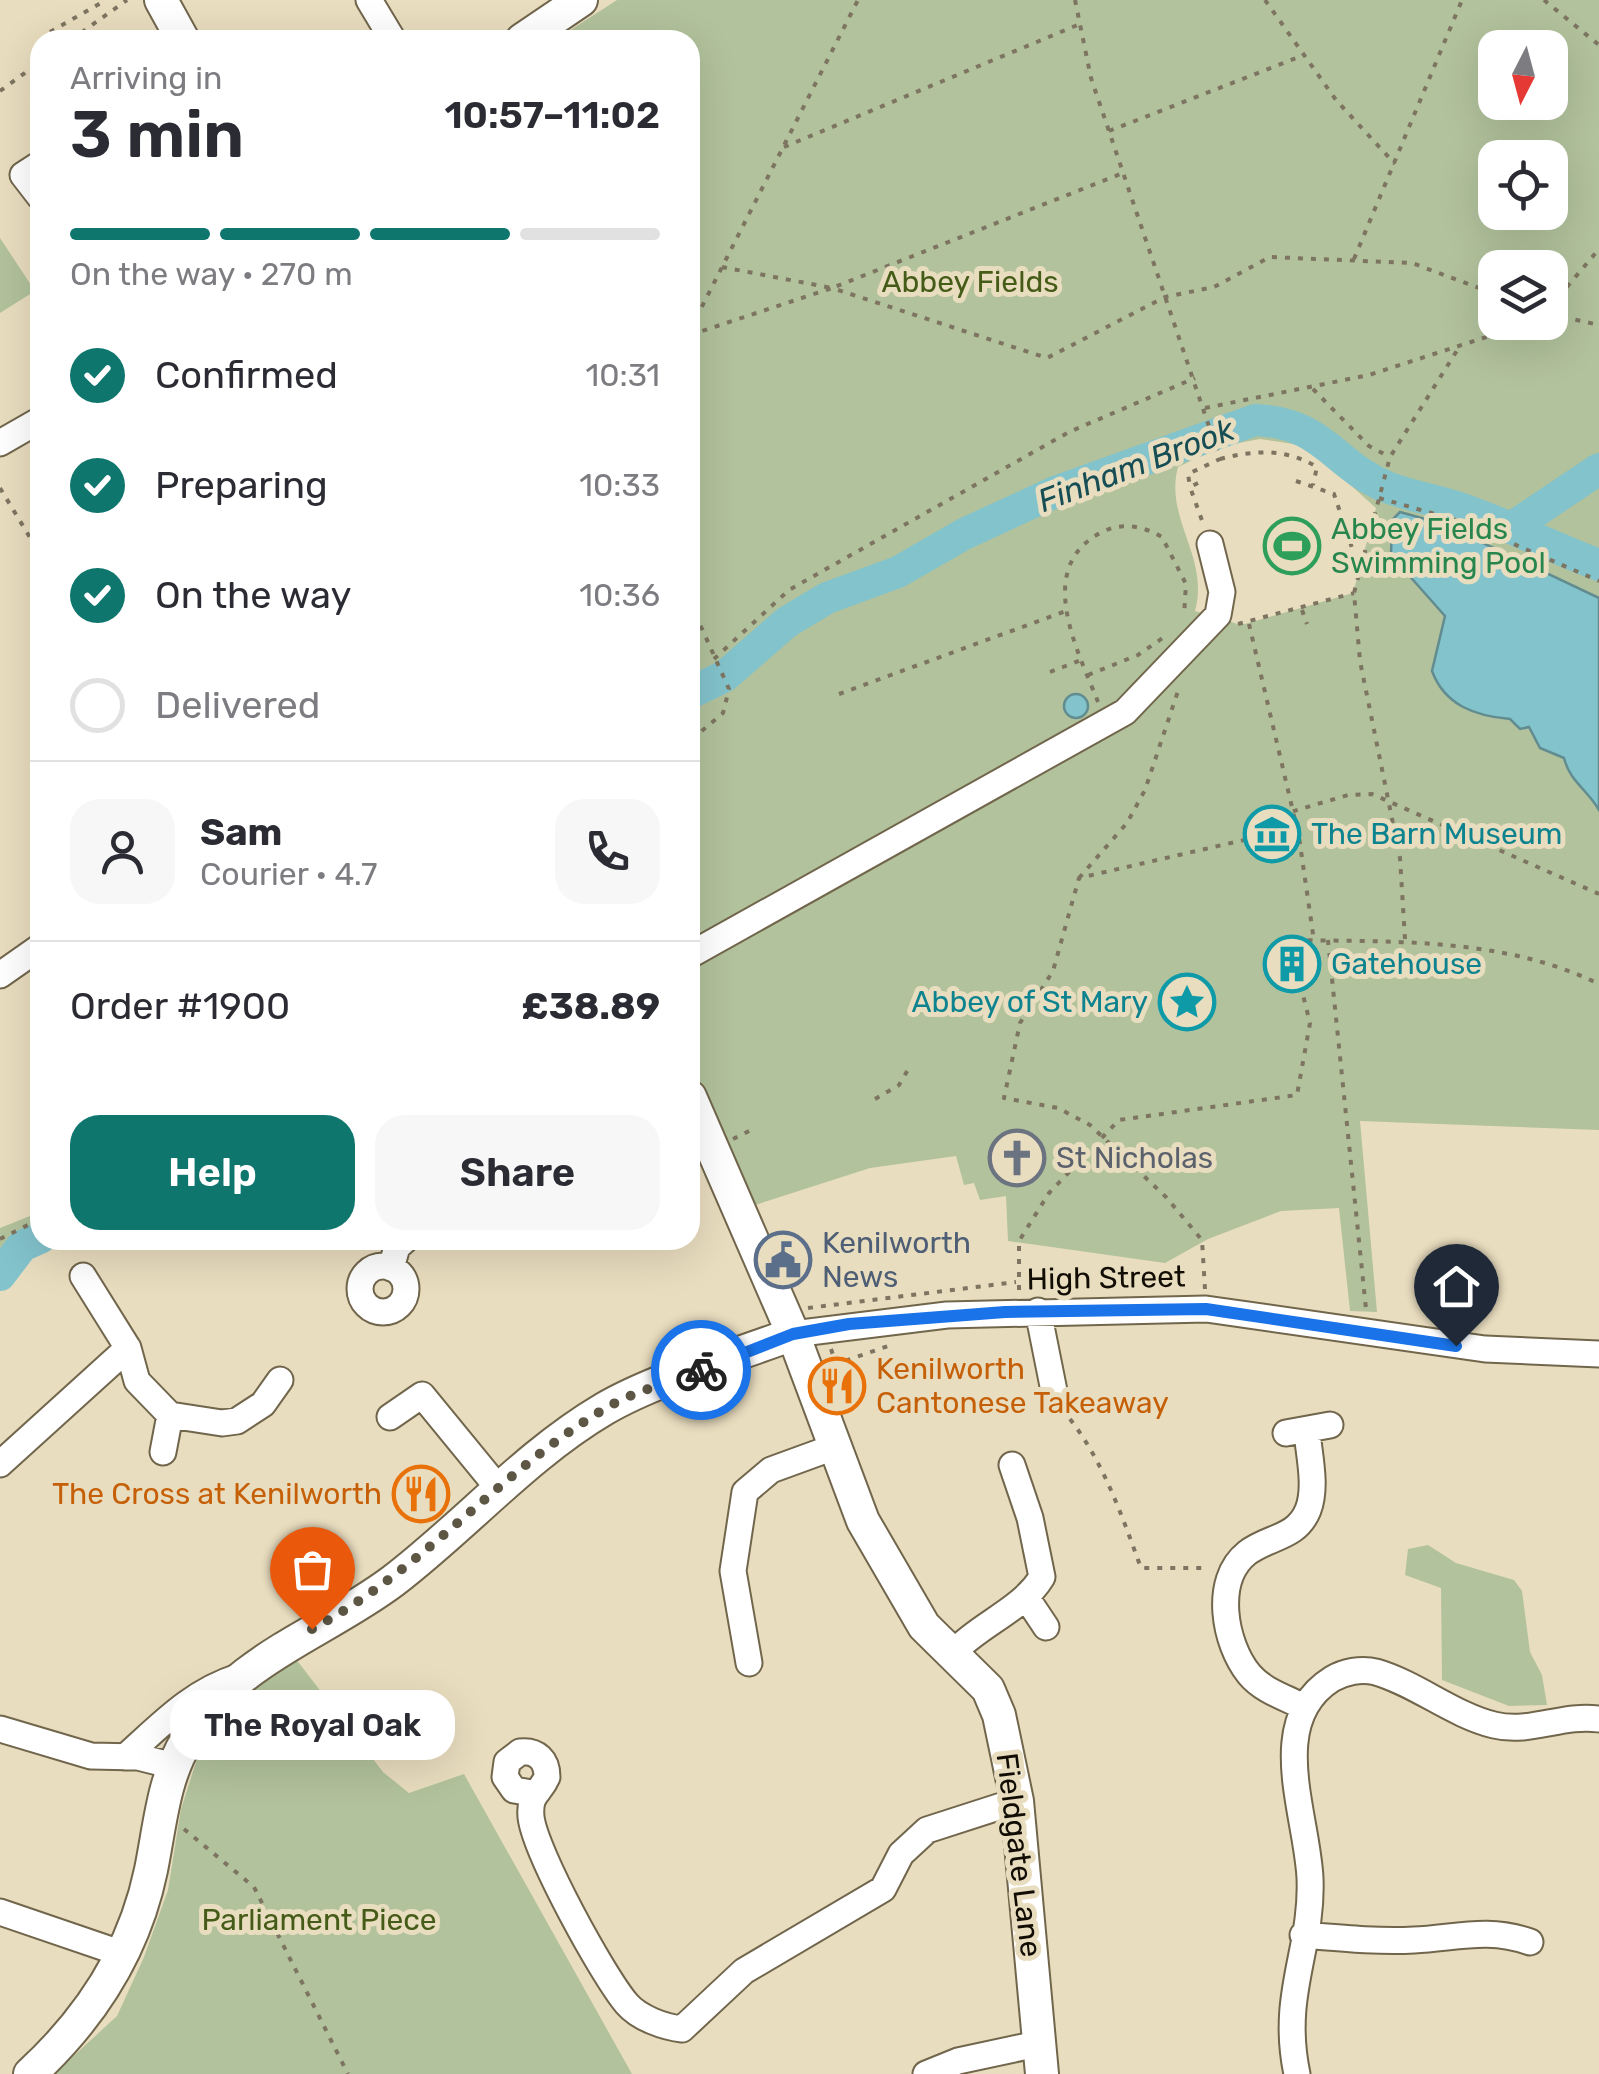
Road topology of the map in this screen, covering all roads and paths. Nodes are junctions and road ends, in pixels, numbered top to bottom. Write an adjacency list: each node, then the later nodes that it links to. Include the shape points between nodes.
1 (106, 0): 12 (path)
2 (127, 0): 13 (path)
3 (161, 0): 14 (main road)
4 (369, 0): 15 (street)
5 (858, 0): 22 (path)
6 (1076, 0): 11 (path)
7 (1265, 0): 18 (path)
8 (1462, 0): 23 (path)
9 (1544, 0): 17 (path)
10 (576, 1): 16 (main road)
11 (1080, 24): 21 (path); 22 (path)
12 (54, 30)
13 (85, 30)
14 (178, 30)
15 (387, 30)
16 (536, 30)
17 (1599, 45)
18 (1304, 55): 21 (path); 23 (path)
19 (30, 69): 20 (path)
20 (0, 91)
21 (1109, 130): 24 (path)
22 (783, 147): 27 (path)
23 (1395, 164): 26 (path)
24 (1123, 173): 29 (path); 31 (path)
25 (1599, 249): 28 (path)
26 (1353, 261): 30 (path, via 1412,263); 31 (path, via 1270,257 1214,287)
27 (722, 267): 29 (path); 32 (path)
28 (1568, 286)
29 (832, 288): 31 (path, via 1047,358); 35 (path)
30 (1478, 288)
31 (1165, 296): 38 (path)
32 (700, 312)
33 (1568, 318): 34 (path)
34 (1599, 325)
35 (700, 329)
36 (1483, 340): 37 (path)
37 (1458, 349): 39 (path); 43 (path)
38 (1195, 378): 40 (path); 63 (path, via 1069,432 789,590)
39 (1313, 389): 40 (path); 43 (path, via 1369,446)
40 (1206, 408): 44 (path)
41 (30, 426): 42 (street)
42 (0, 442)
43 (1390, 457): 50 (path)
44 (1220, 459): 47 (path, via 1259,451 1298,457 1317,468); 48 (path, via 1188,474)
45 (1296, 480): 47 (path)
46 (1198, 484): 48 (path)
47 (1313, 485): 53 (path, via 1339,501)
48 (1190, 487): 52 (path)
49 (0, 488): 51 (path)
50 (1379, 498): 53 (path); 54 (path, via 1463,522)
51 (30, 538)
52 (1210, 544): 62 (street, via 1223,600)
53 (1360, 571): 55 (path)
54 (1599, 581)
55 (1354, 593): 56 (path); 71 (path)
56 (1302, 608): 59 (path); 60 (path)
57 (1066, 612): 58 (path, via 1064,586 1075,554 1095,536 1126,526 1168,543 1186,584); 64 (path); 68 (path)
58 (1183, 616): 62 (path); 66 (path, via 1148,650)
59 (1249, 624): 62 (path); 72 (path)
60 (1306, 624)
61 (700, 626): 63 (path)
62 (1210, 626): 69 (street)
63 (714, 659): 70 (path, via 729,689 722,712)
64 (1081, 660): 65 (path); 66 (path)
65 (1050, 672)
66 (1088, 675): 69 (path)
67 (1180, 684): 73 (path, via 1145,790 1127,823)
68 (839, 694)
69 (1107, 725): 79 (street)
70 (700, 732)
71 (1385, 798): 72 (path, via 1348,795); 74 (path); 76 (path, via 1400,858)
72 (1293, 810): 73 (path, via 1250,824 1244,840); 77 (path)
73 (1079, 878): 88 (path, via 1054,971 1020,1023 1004,1098 1058,1108)
74 (1599, 894)
75 (1328, 940): 76 (path); 77 (path); 99 (path)
76 (1405, 940): 83 (path, via 1524,958)
77 (1314, 941): 78 (path, via 1290,940)
78 (1292, 948)
79 (700, 950)
80 (30, 953): 81 (street)
81 (0, 975)
82 (1300, 980): 88 (path, via 1310,1023 1298,1095 1120,1120)
83 (1599, 984)
84 (909, 1068): 85 (path, via 900,1085)
85 (874, 1099)
86 (700, 1121): 100 (main road, Fieldgate Lane)
87 (751, 1130): 89 (path)
88 (1103, 1138): 95 (path, via 1049,1193 1019,1241); 97 (path, via 1202,1240)
89 (731, 1140)
90 (30, 1224): 91 (path)
91 (0, 1239)
92 (396, 1250): 93 (street)
93 (391, 1268)
94 (83, 1276): 101 (street)
95 (1017, 1282): 96 (path); 98 (path)
96 (818, 1306)
97 (1206, 1309): 98 (street, High Street); 99 (street, High Street)
98 (1038, 1311): 100 (street, High Street); 104 (street)
99 (1369, 1333): 102 (street, High Street, via 1485,1350)
100 (793, 1334): 108 (main road, Fieldgate Lane); 112 (main road, via 621,1400)
101 (128, 1348): 105 (street, via 137,1381); 110 (street)
102 (1599, 1354)
103 (280, 1380): 105 (street, via 263,1404 236,1421)
104 (1056, 1401): 113 (path, via 1088,1442 1141,1568 1194,1565)
105 (170, 1415): 109 (street)
106 (390, 1417): 112 (street, via 422,1395)
107 (1308, 1430): 113 (street, via 1308,1509 1296,1531 1248,1552)
108 (834, 1447): 116 (main road, Fieldgate Lane, via 891,1573 924,1626); 117 (street, via 762,1474 745,1492 733,1570)
109 (163, 1452)
110 (0, 1464)
111 (1012, 1466): 114 (street, via 1030,1518)
112 (499, 1489): 118 (main road, via 393,1581)
113 (1229, 1572): 119 (street, via 1228,1626 1235,1651 1256,1681)
114 (1034, 1587): 115 (street); 116 (street)
115 (1046, 1626)
116 (954, 1652): 125 (main road, Fieldgate Lane, via 988,1689 999,1715)
117 (750, 1663)
118 (238, 1677): 122 (street, via 188,1700); 123 (main road, via 198,1722)
119 (1302, 1706): 120 (street, via 1339,1675 1371,1671 1492,1725 1524,1729 1563,1717); 128 (street, via 1294,1752 1310,1871)
120 (1599, 1719)
121 (0, 1730): 122 (street, via 91,1756)
122 (125, 1758): 123 (street)
123 (174, 1766): 126 (main road)
124 (532, 1793): 125 (street, via 531,1820 555,1876 628,2006 682,2028 744,1971 883,1889 900,1854 927,1830)
125 (1017, 1801): 131 (main road, Fieldgate Lane)
126 (162, 1810): 130 (main road, via 147,1888); 133 (path, via 254,1888)
127 (0, 1912): 130 (street)
128 (1303, 1934): 129 (street, via 1415,1940 1505,1933); 135 (street, via 1290,2004)
129 (1530, 1942)
130 (123, 1954): 132 (main road, via 89,2013)
131 (1042, 2058): 134 (street, via 958,2061)
132 (30, 2074)
133 (348, 2074)
134 (926, 2074)
135 (1297, 2074)

